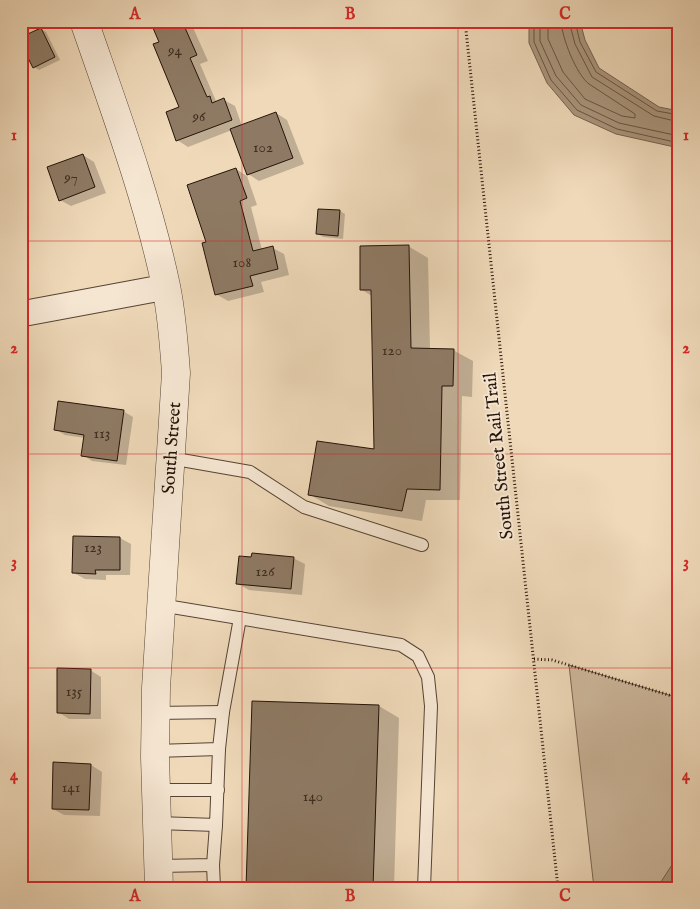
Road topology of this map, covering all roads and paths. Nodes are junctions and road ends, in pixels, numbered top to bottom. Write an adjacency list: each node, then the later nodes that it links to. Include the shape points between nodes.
1 (84, 21): 3 (street, South Street, via 151,226)
2 (465, 21): 9 (path, South Street Rail Trail)
3 (166, 287): 4 (street); 5 (street, South Street, via 176,373)
4 (21, 314)
5 (170, 458): 6 (lane, via 250,472 304,507); 7 (street, South Street)
6 (422, 545)
7 (160, 605): 8 (lane); 12 (street, South Street)
8 (240, 618): 11 (lane); 22 (lane, via 401,645 418,656 428,676 431,706)
9 (534, 659): 10 (path, via 552,660); 23 (path, South Street Rail Trail)
10 (679, 698)
11 (223, 712): 12 (lane); 13 (lane)
12 (156, 713): 14 (street, South Street)
13 (219, 748): 14 (lane); 16 (lane)
14 (156, 751): 15 (street, South Street)
15 (156, 790): 16 (lane); 17 (street, South Street)
16 (218, 790): 18 (lane)
17 (157, 822): 18 (lane); 20 (street, South Street)
18 (216, 825): 19 (lane)
19 (213, 865): 20 (lane); 21 (lane)
20 (159, 877)
21 (214, 888)
22 (424, 888)
23 (558, 888)

